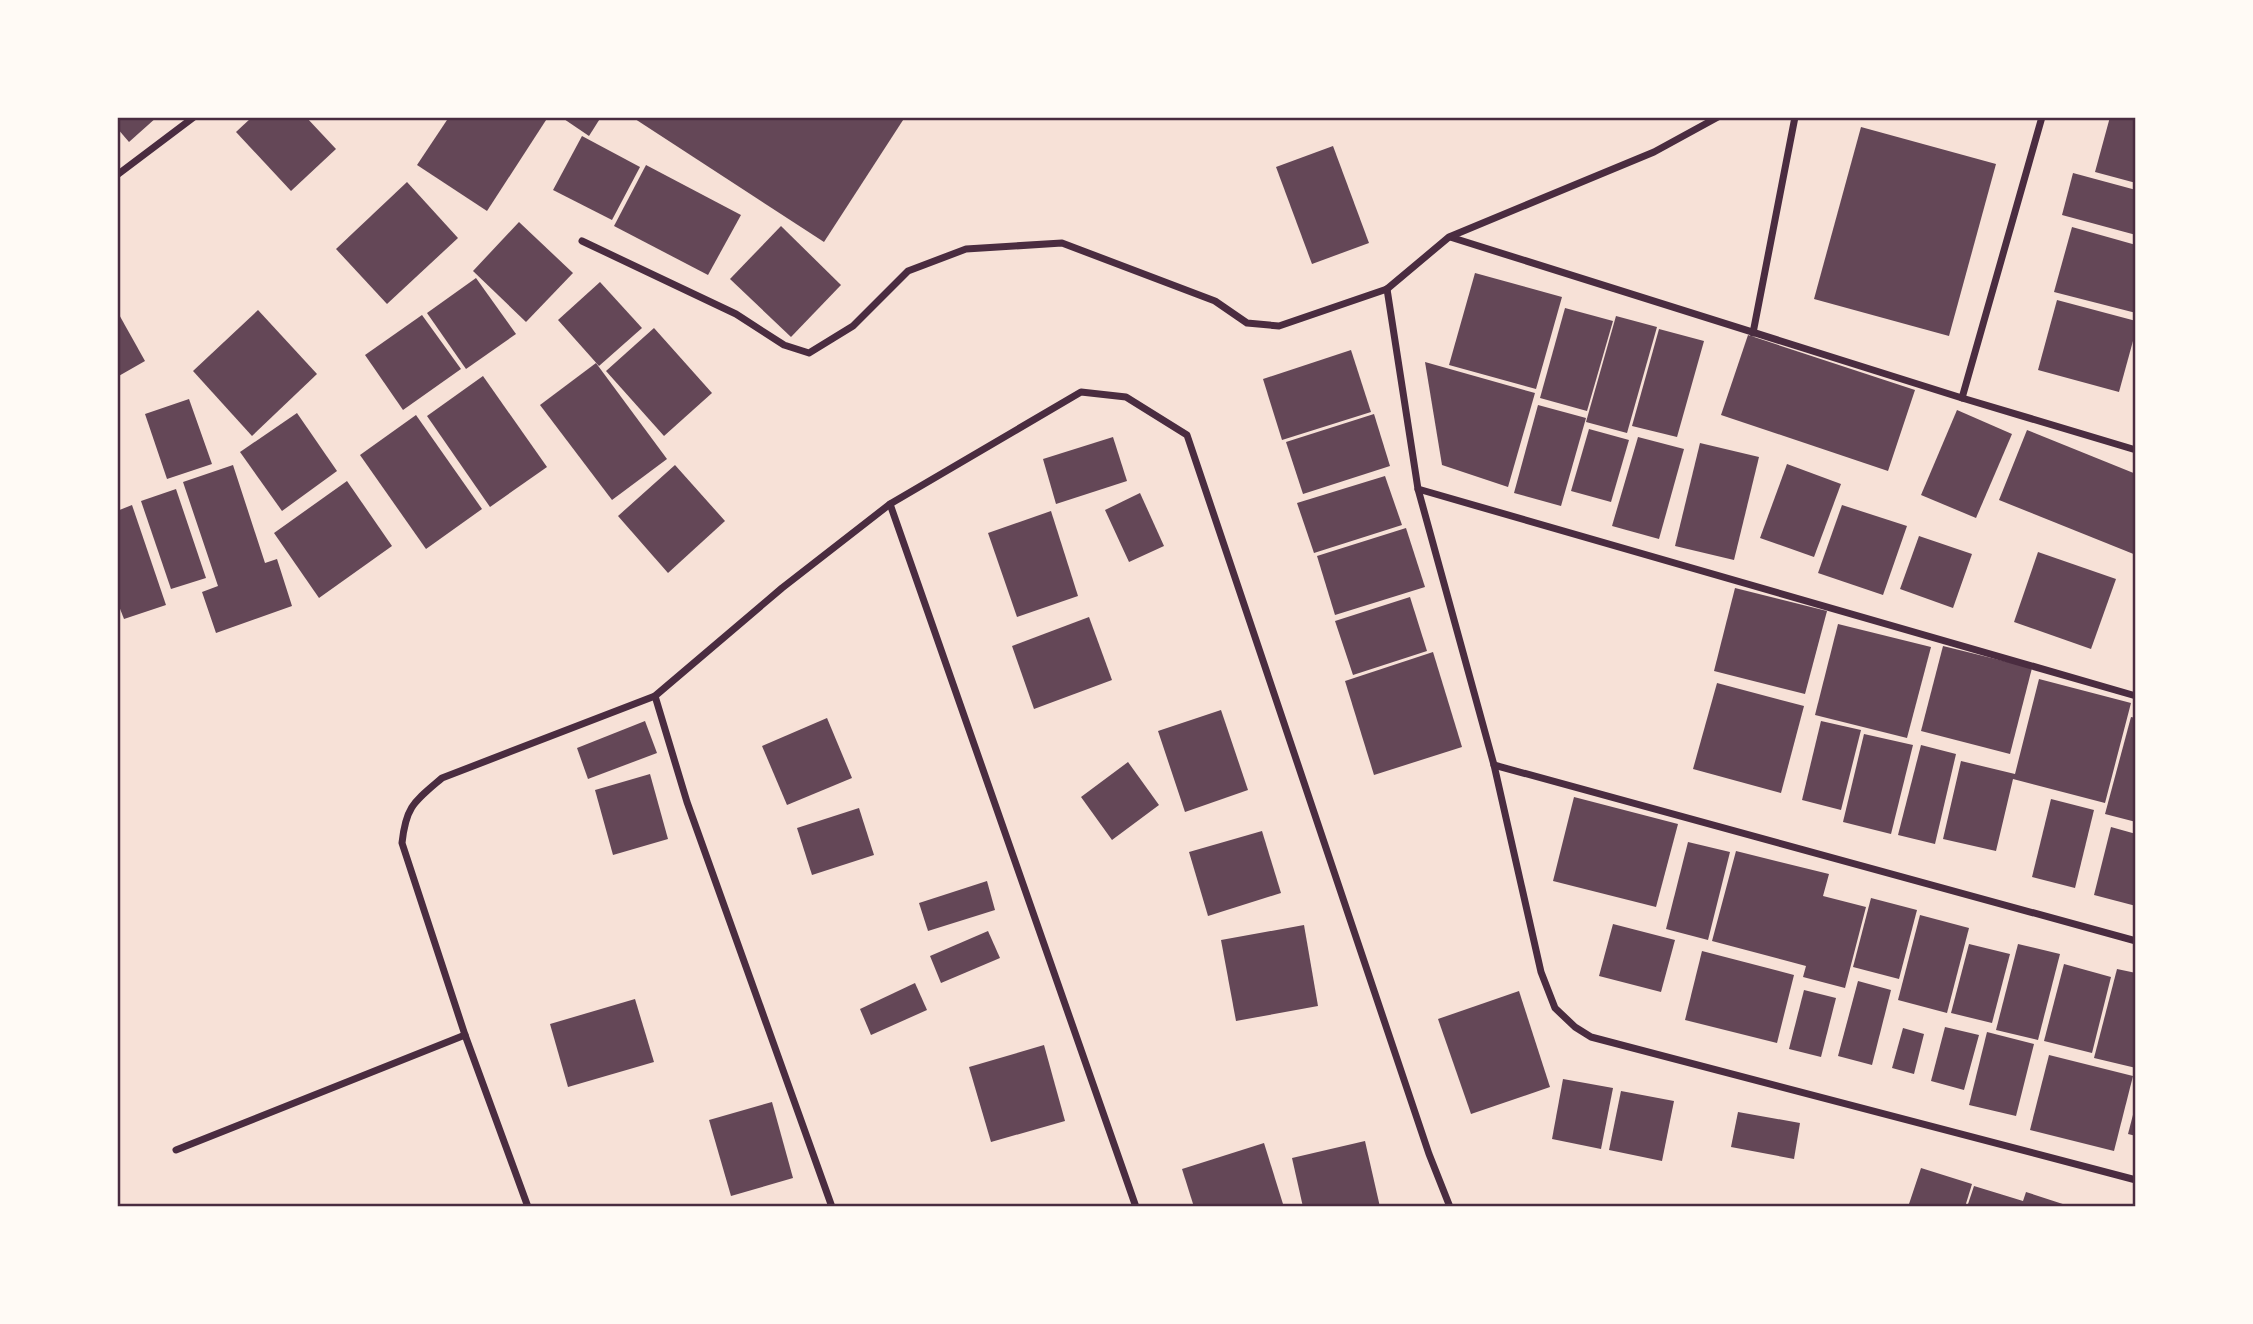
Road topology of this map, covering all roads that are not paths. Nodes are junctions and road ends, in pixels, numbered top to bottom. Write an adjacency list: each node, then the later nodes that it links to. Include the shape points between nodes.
1 (194, 117): 5 (street)
2 (1717, 117): 6 (street, via 1654,152)
3 (1795, 117): 9 (street)
4 (2042, 117): 10 (street)
5 (117, 175)
6 (1449, 237): 8 (street); 9 (street)
7 (582, 241): 8 (street, via 736,314 783,345 809,353 853,326 908,271 966,249 1062,243 1215,301 1247,323 1279,326)
8 (1387, 289): 12 (street)
9 (1753, 333): 10 (street)
10 (1962, 398): 11 (street)
11 (2136, 450)
12 (1419, 489): 15 (street); 16 (street)
13 (890, 504): 14 (street); 23 (street); 24 (street, via 1081,392 1126,397 1187,435)
14 (655, 696): 18 (street, via 442,778 405,817 401,843); 22 (street, via 687,802)
15 (2136, 696)
16 (1494, 765): 17 (street); 20 (street, via 1541,972 1555,1008 1575,1027 1591,1037 1633,1049)
17 (2136, 941)
18 (465, 1035): 19 (street); 21 (street)
19 (176, 1150)
20 (2136, 1180)
21 (528, 1207)
22 (832, 1207)
23 (1136, 1207)
24 (1450, 1207)

